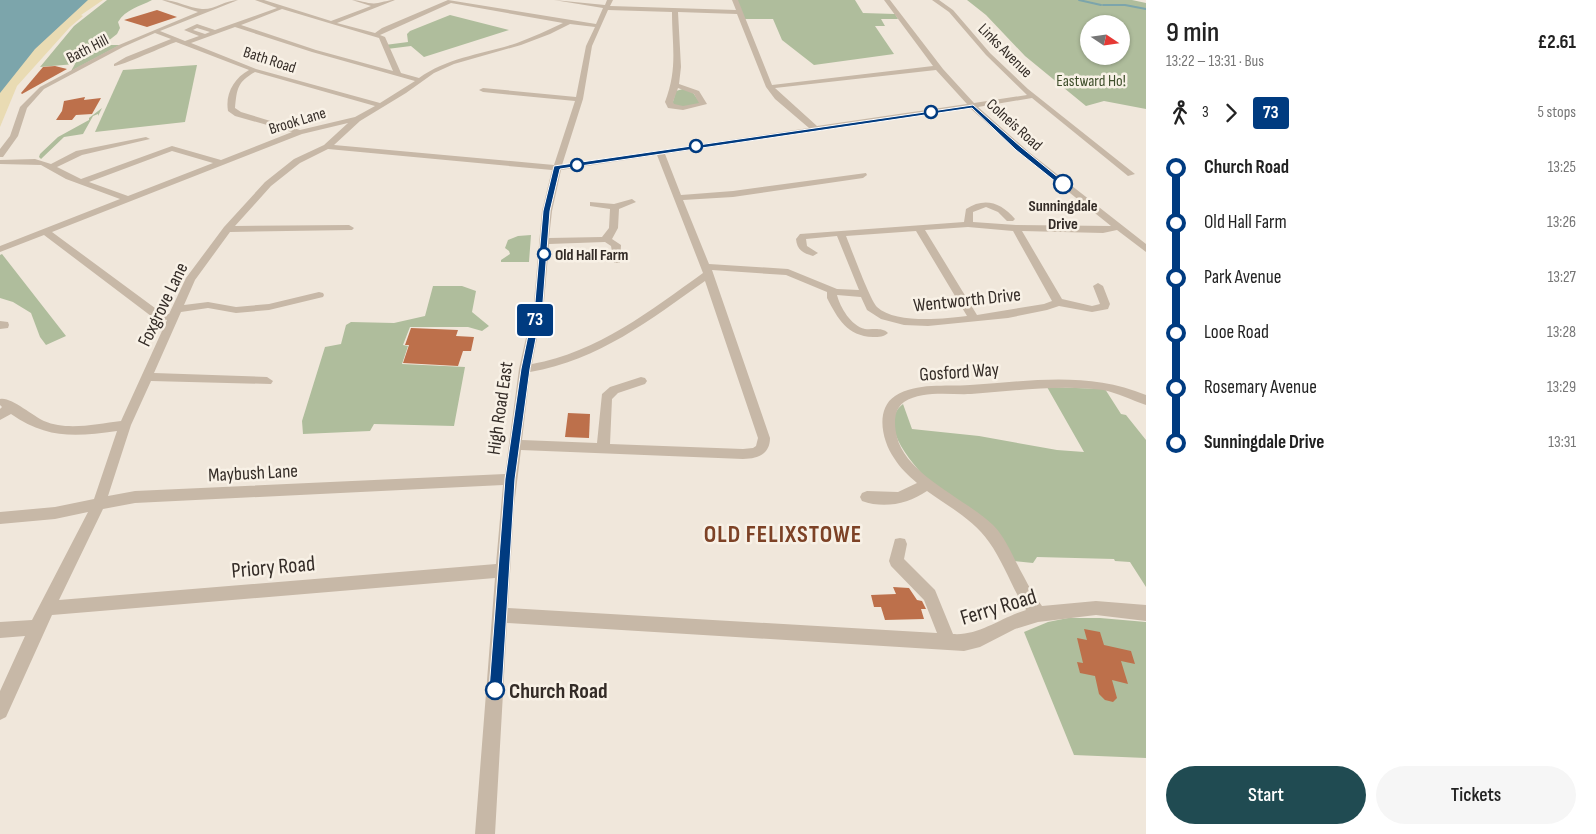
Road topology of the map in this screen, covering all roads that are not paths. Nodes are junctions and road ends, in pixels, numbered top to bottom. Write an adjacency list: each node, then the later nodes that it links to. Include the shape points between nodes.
1 (165, 0): 12 (street)
2 (234, 0): 16 (street, Bath Hill)
3 (258, 0): 14 (street)
4 (355, 0): 13 (street)
5 (392, 0): 13 (street)
6 (452, 0): 19 (street); 25 (street)
7 (557, 0): 15 (street)
8 (610, 0): 15 (street, High Road East)
9 (734, 0): 18 (street)
10 (887, 0): 30 (street, Colneis Road)
11 (935, 0): 37 (street, Links Avenue, via 954,14 988,54)
12 (183, 2): 16 (street)
13 (377, 6): 20 (street)
14 (281, 8): 20 (street); 21 (street)
15 (606, 8): 17 (street); 22 (street, High Road East)
16 (202, 11): 23 (street, Bath Hill)
17 (675, 12): 18 (street); 34 (street, via 678,67)
18 (740, 12): 35 (street)
19 (569, 22): 22 (street); 33 (street, Brook Lane, via 533,39 452,63)
20 (331, 23): 25 (street)
21 (236, 26): 24 (street); 32 (street)
22 (598, 26): 38 (street, High Road East, via 589,46)
23 (155, 32): 27 (street, Bath Road); 47 (street, Bath Hill, via 51,82 34,95 24,107 10,144)
24 (216, 32): 26 (street); 26 (street, via 197,26 187,30)
25 (377, 34): 32 (street, via 382,37)
26 (206, 36): 28 (street)
27 (175, 40): 28 (street, Bath Road); 29 (street)
28 (185, 43): 31 (street, Bath Road)
29 (116, 65)
30 (937, 68): 35 (street); 40 (street, Colneis Road)
31 (254, 70): 39 (street, Bath Road); 43 (street, via 235,83 231,109 238,114)
32 (398, 74): 33 (street)
33 (419, 80): 39 (street, Brook Lane)
34 (675, 86): 34 (street, via 693,90 703,104 683,108 671,106 669,102)
35 (769, 87): 42 (street)
36 (483, 90): 38 (street)
37 (1033, 96): 40 (street); 52 (street, Links Avenue)
38 (579, 99): 51 (street, High Road East)
39 (380, 105): 41 (street, Brook Lane)
40 (973, 106): 42 (street); 63 (street, Colneis Road, via 1036,164)
41 (356, 119): 43 (street, Brook Lane); 45 (street, Foxgrove Lane)
42 (815, 129): 46 (street)
43 (300, 132): 49 (street, Brook Lane)
44 (146, 139): 50 (street, via 79,153)
45 (327, 147): 51 (street); 66 (street, Foxgrove Lane, via 297,162 268,184)
46 (660, 152): 51 (street); 55 (street)
47 (0, 155)
48 (0, 162): 50 (street, via 35,160)
49 (222, 163): 54 (street, via 172,148); 56 (street, Brook Lane)
50 (52, 167): 54 (street)
51 (557, 168): 70 (street, High Road East)
52 (1131, 174)
53 (863, 176): 55 (street, via 733,194)
54 (83, 182): 56 (street)
55 (678, 198): 75 (street)
56 (128, 199): 67 (street, Brook Lane)
57 (632, 202): 59 (street)
58 (593, 204): 59 (street)
59 (614, 207): 69 (street, via 615,228)
60 (1010, 219): 61 (street, via 999,207 986,205 969,211)
61 (968, 224): 62 (street); 65 (street)
62 (919, 226): 68 (street); 82 (street)
63 (1120, 227): 65 (street, via 1103,230); 72 (street, Colneis Road)
64 (349, 228): 66 (street)
65 (1016, 228): 80 (street, Wentworth Drive)
66 (227, 229): 81 (street, Foxgrove Lane, via 190,280)
67 (45, 231): 71 (street, Brook Lane); 81 (street, via 155,314)
68 (840, 235): 73 (street, via 803,236 802,247); 78 (street, Wentworth Drive)
69 (606, 239): 70 (street); 74 (street, via 616,245)
70 (544, 241): 84 (street, High Road East, via 539,302)
71 (0, 249)
72 (1146, 249)
73 (813, 253)
74 (617, 261)
75 (707, 271): 77 (street, via 788,272); 84 (street, via 601,347 555,364); 92 (street, via 764,438 763,447 757,453 743,454)
76 (1098, 286): 80 (street, Wentworth Drive, via 1105,304 1101,308)
77 (832, 291): 78 (street); 83 (street, via 832,298 852,330)
78 (865, 294): 82 (street, Wentworth Drive, via 873,311 891,320 910,323)
79 (319, 295): 81 (street, via 269,308 236,310 208,305)
80 (1058, 302): 82 (street, Wentworth Drive)
81 (174, 314): 85 (street, Foxgrove Lane)
82 (974, 319)
83 (882, 333)
84 (525, 369): 91 (street, High Road East)
85 (147, 377): 86 (street); 90 (street, Foxgrove Lane)
86 (267, 381)
87 (641, 381): 92 (street, via 606,396)
88 (1146, 400): 94 (street, Gosford Way, via 1115,388 1058,384 927,390 904,396 893,404 890,411 890,431 902,458)
89 (5, 408): 90 (street, via 53,429 83,430)
90 (125, 425): 96 (street, Foxgrove Lane)
91 (514, 445): 92 (street); 93 (street, High Road East)
92 (603, 449)
93 (510, 479): 96 (street, Maybush Lane, via 135,497); 99 (street, High Road East)
94 (926, 484): 95 (street, via 903,498); 102 (street, Gosford Way, via 979,522 994,537)
95 (867, 497)
96 (99, 504): 97 (street, Maybush Lane, via 55,513); 100 (street, Foxgrove Lane)
97 (0, 518)
98 (900, 544): 106 (street, via 896,561 930,595)
99 (503, 570): 100 (street, Priory Road); 103 (street, High Road East)
100 (47, 608): 104 (street, Foxgrove Lane)
101 (1146, 613): 102 (street, Ferry Road, via 1096,608)
102 (1038, 614): 106 (street, Ferry Road, via 969,642)
103 (501, 615): 106 (street, Ferry Road); 108 (street, High Road East)
104 (37, 628): 105 (street); 107 (street, Foxgrove Lane)
105 (0, 630)
106 (948, 642)
107 (0, 710)
108 (485, 834)

